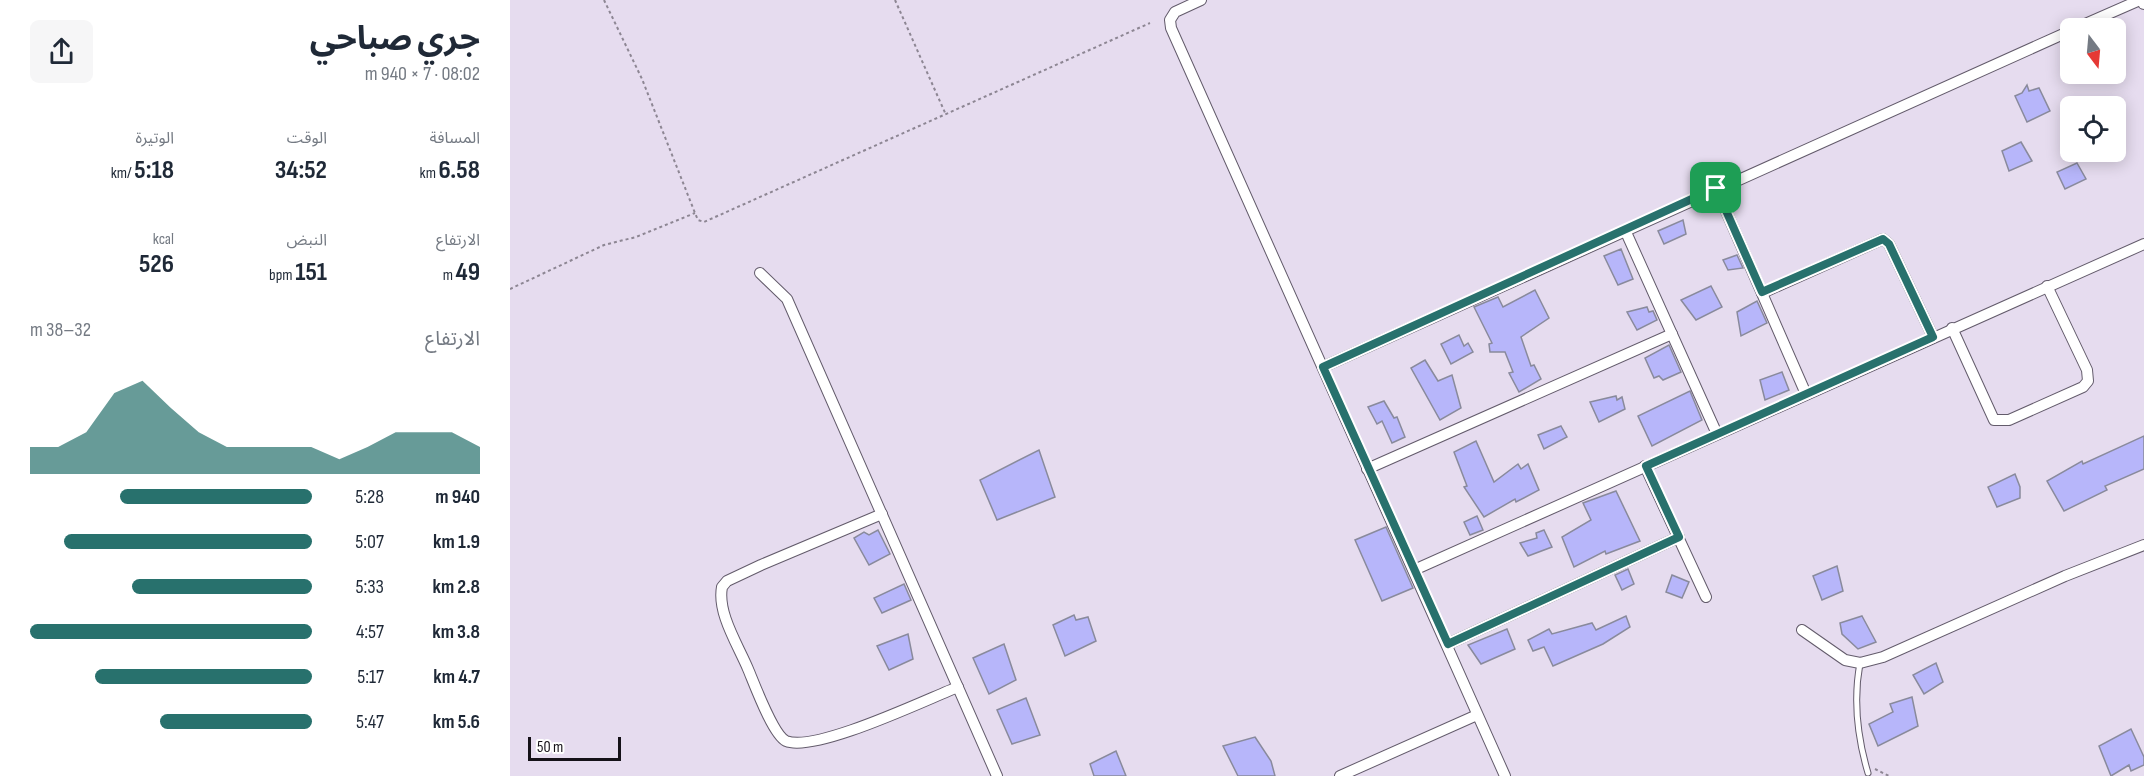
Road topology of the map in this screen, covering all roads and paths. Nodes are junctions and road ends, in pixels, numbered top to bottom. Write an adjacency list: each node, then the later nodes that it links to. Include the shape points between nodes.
1 (604, 0): 10 (path, via 642,79)
2 (896, 0): 8 (path)
3 (1201, 0): 20 (street, via 1175,12 1171,28)
4 (2142, 1): 5 (street)
5 (2100, 18)
6 (1150, 23): 8 (path)
7 (2060, 35): 9 (street)
8 (946, 115): 10 (path, via 704,222)
9 (1716, 188): 11 (street); 16 (street)
10 (695, 213): 15 (path, via 636,237 604,245)
11 (1625, 230): 18 (street); 20 (street)
12 (2144, 244): 14 (street)
13 (760, 273): 25 (street, via 787,299)
14 (2047, 286): 17 (street); 17 (street, via 2087,370 2088,381 2073,392 2009,420 1994,420)
15 (510, 289)
16 (1762, 292): 19 (street, via 1883,239 1889,244); 21 (street)
17 (1952, 328): 19 (street)
18 (1672, 334): 22 (street); 24 (street)
19 (1933, 337): 21 (street)
20 (1323, 367): 24 (street)
21 (1806, 394): 22 (street)
22 (1717, 434): 23 (street)
23 (1646, 466): 26 (street); 28 (street)
24 (1367, 469): 28 (street)
25 (882, 514): 33 (street); 33 (street, via 761,565 722,587 726,617 762,699 785,741 816,742)
26 (1679, 537): 29 (street); 31 (street)
27 (2144, 545): 32 (street, via 1883,657)
28 (1414, 570): 31 (street)
29 (1706, 597)
30 (1802, 630): 32 (street, via 1845,660)
31 (1448, 644): 34 (street)
32 (1860, 663): 35 (lane, via 1856,682 1857,736)
33 (958, 687): 36 (street)
34 (1477, 715): 37 (street); 38 (street)
35 (1868, 772)
36 (997, 776)
37 (1340, 776)
38 (1505, 776)

